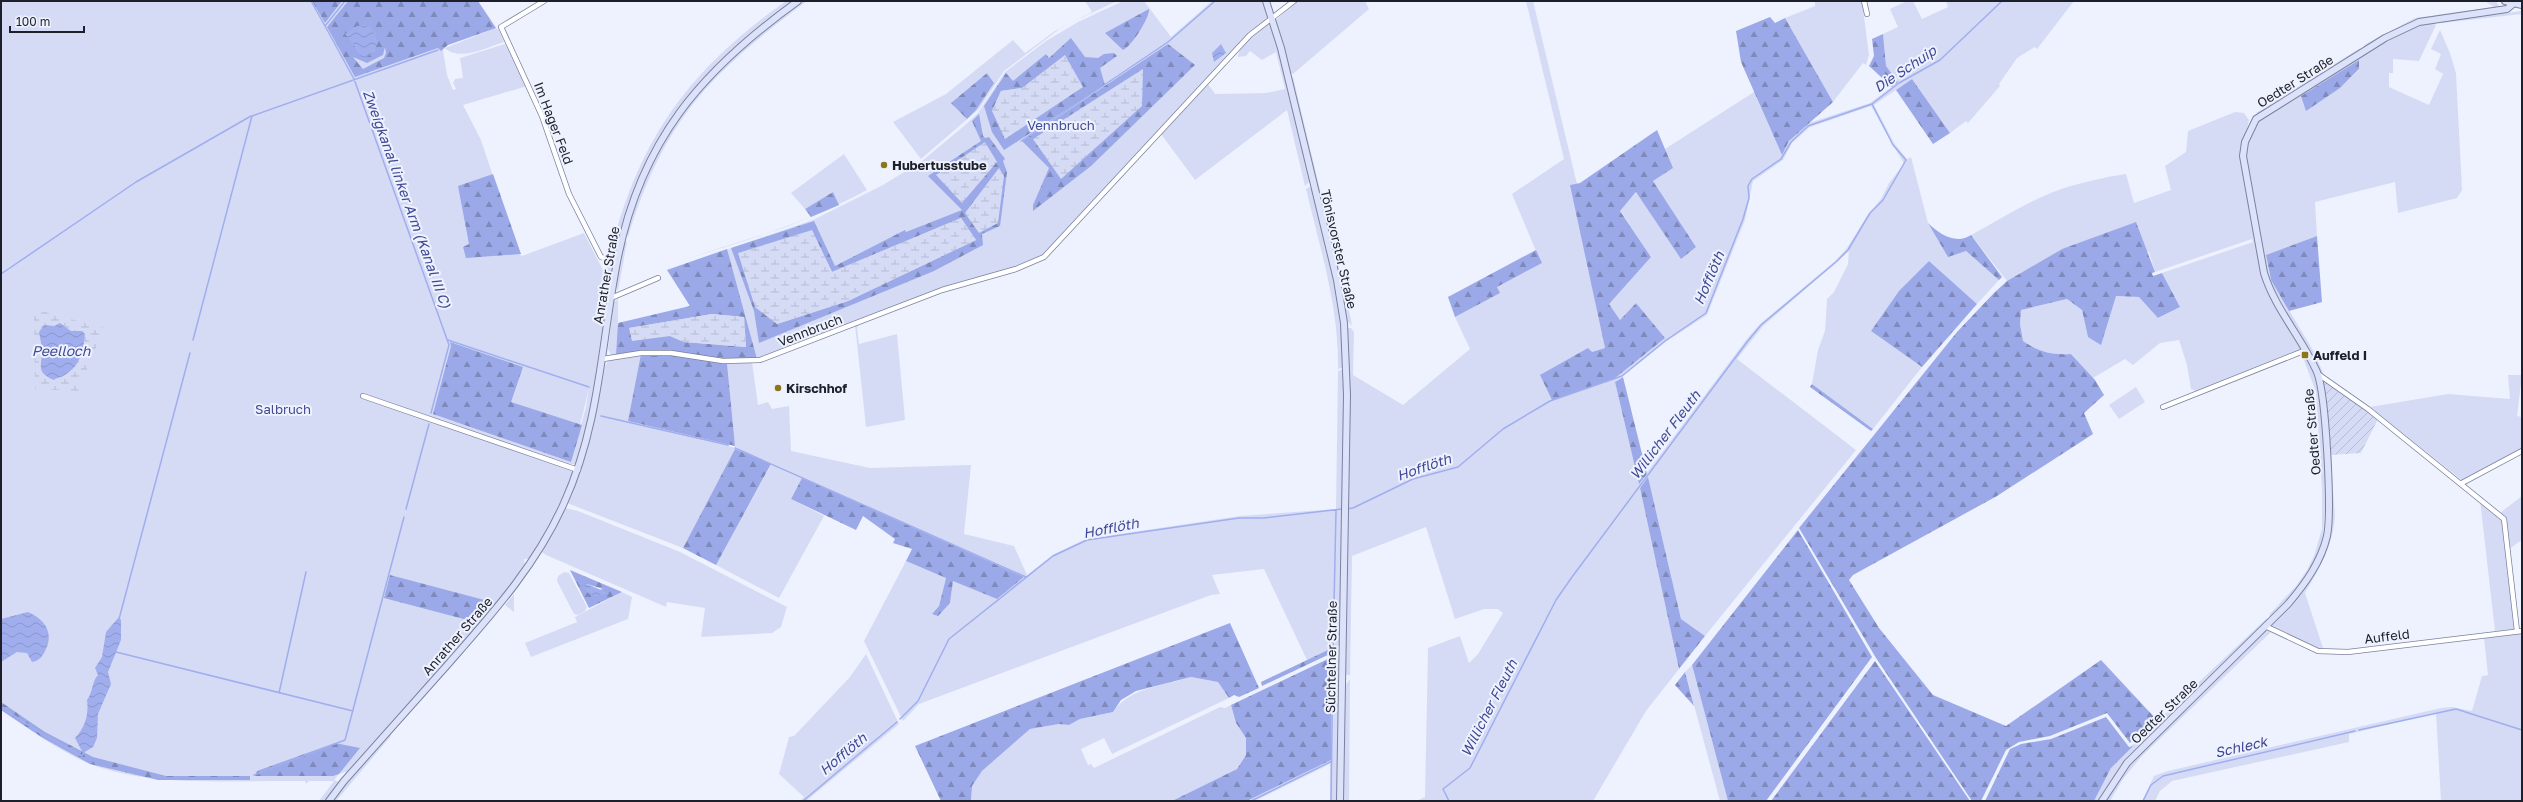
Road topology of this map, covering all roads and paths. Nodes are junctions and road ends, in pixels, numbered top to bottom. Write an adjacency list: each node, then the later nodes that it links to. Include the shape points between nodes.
1 (544, 1): 11 (street, Im Hager Feld, via 501,27 542,116 569,194 601,257)
2 (798, 1): 11 (main road, Anrather Straße, via 740,45 686,102 660,142 641,179 625,224)
3 (1266, 1): 10 (main road, Tönisvorster Straße)
4 (1294, 1): 10 (street, Vennbruch)
5 (1864, 1): 9 (street)
6 (2504, 1): 7 (main road)
7 (2513, 4): 8 (main road); 14 (main road, Oedter Straße, via 2507,9 2419,22 2385,38 2256,119 2245,142 2242,156 2264,273 2268,286)
8 (2522, 5)
9 (1867, 14)
10 (1273, 18): 15 (street, Vennbruch, via 1250,35 1044,257 1016,270 942,290 760,360 723,362 671,353 641,353); 22 (main road, Tönisvorster Straße, via 1342,304 1347,350)
11 (617, 262): 13 (main road, Anrather Straße)
12 (658, 278): 13 (street)
13 (611, 298): 15 (main road, Anrather Straße)
14 (2306, 350): 16 (main road, Oedter Straße); 18 (street)
15 (604, 359): 20 (main road, Anrather Straße, via 589,436)
16 (2318, 374): 21 (street, Auffeld, via 2368,409); 23 (main road, Oedter Straße, via 2325,431 2329,516 2327,536 2321,554 2306,582)
17 (363, 396): 20 (street)
18 (2163, 407)
19 (2522, 451): 21 (street)
20 (578, 470): 25 (main road, Anrather Straße, via 564,505 538,553 500,605)
21 (2462, 483): 24 (street, Auffeld, via 2504,519)
22 (1344, 510): 26 (main road, Süchtelner Straße)
23 (2265, 626): 24 (street, Auffeld, via 2318,651 2348,652); 27 (main road, Oedter Straße, via 2127,763)
24 (2520, 631)
25 (329, 801)
26 (1340, 801)
27 (2102, 801)

